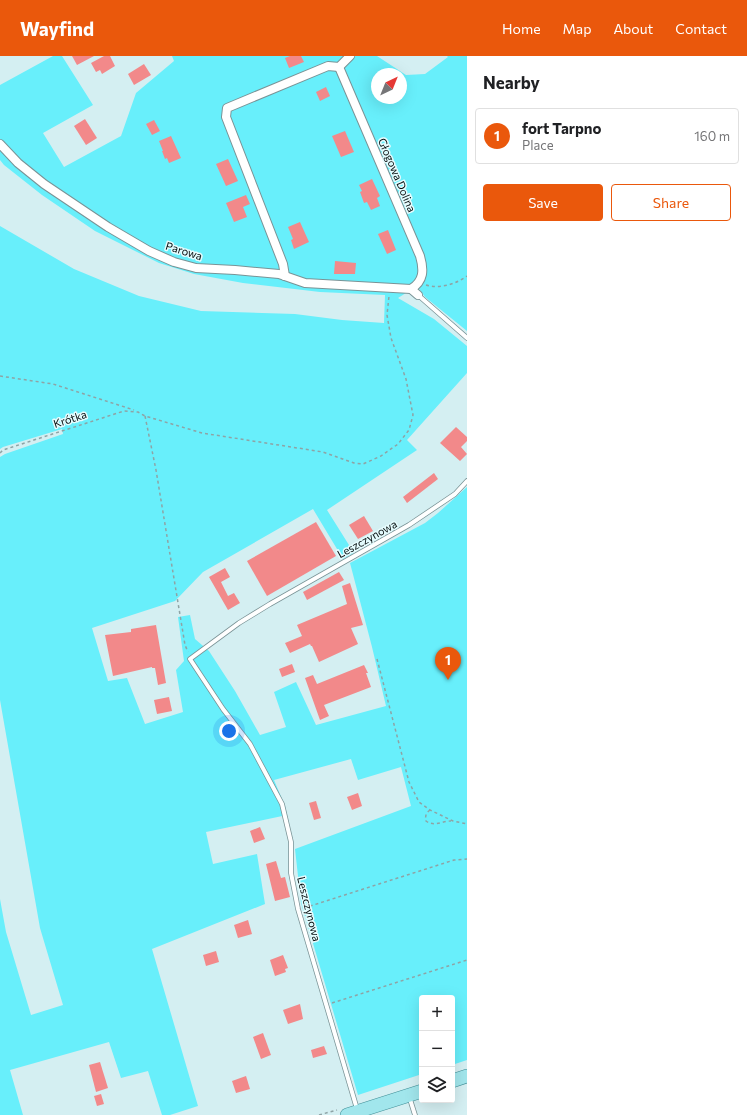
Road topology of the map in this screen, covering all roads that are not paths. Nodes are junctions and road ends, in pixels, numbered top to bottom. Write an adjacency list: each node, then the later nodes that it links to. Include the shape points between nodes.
1 (350, 56): 2 (street)
2 (339, 68): 4 (street, via 328,66 227,108 226,117 283,264); 5 (street, Głogowa Dolina, via 420,256 424,268)
3 (0, 144): 4 (street, Parowa, via 44,184 149,251 196,268)
4 (285, 276): 5 (street, Parowa, via 305,283)
5 (414, 288): 6 (street)
6 (418, 295): 7 (lane)
7 (467, 338)
8 (467, 481): 13 (lane, Leszczynowa, via 455,494 409,526 270,604 190,659 250,744 282,804 291,842 291,873 298,909)
9 (467, 1076): 10 (main road)
10 (455, 1080)
11 (419, 1092): 12 (main road)
12 (409, 1095): 13 (main road); 14 (lane)
13 (352, 1113)
14 (415, 1115)

